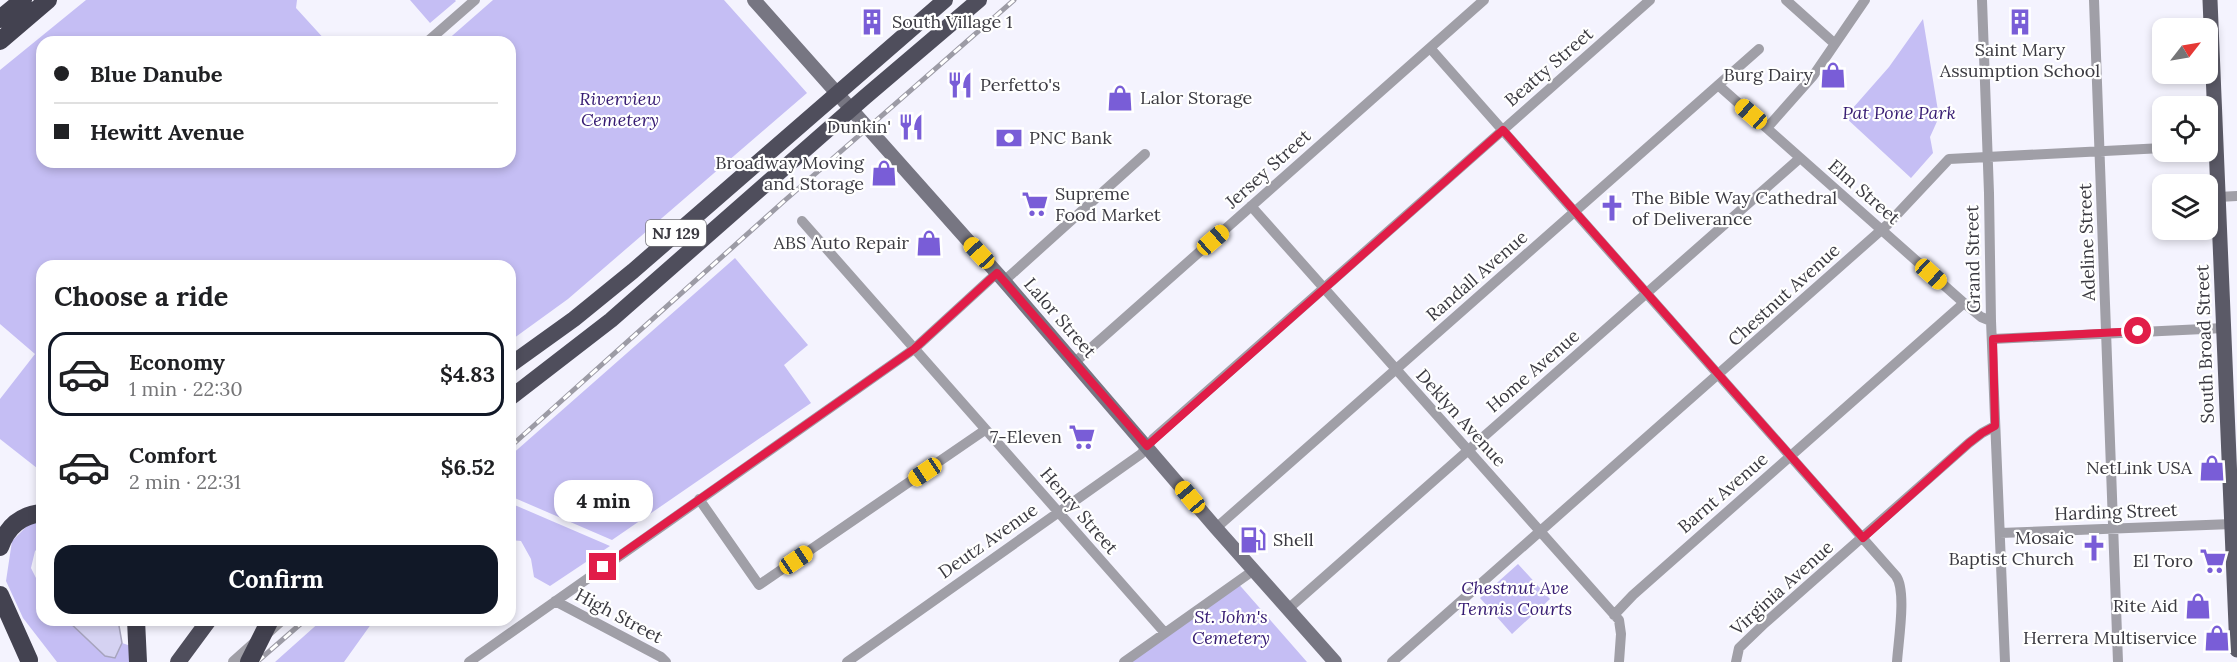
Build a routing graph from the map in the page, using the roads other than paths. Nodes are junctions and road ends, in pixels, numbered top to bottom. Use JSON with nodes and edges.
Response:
{"nodes":[{"id":1,"x":24,"y":0,"type":"edge"},
{"id":2,"x":48,"y":0,"type":"edge"},
{"id":3,"x":475,"y":0,"type":"edge"},
{"id":4,"x":754,"y":0,"type":"edge"},
{"id":5,"x":945,"y":0,"type":"edge"},
{"id":6,"x":979,"y":0,"type":"edge"},
{"id":7,"x":1484,"y":0,"type":"edge"},
{"id":8,"x":1650,"y":0,"type":"edge"},
{"id":9,"x":1786,"y":0,"type":"edge"},
{"id":10,"x":1865,"y":0,"type":"edge"},
{"id":11,"x":1982,"y":0,"type":"edge"},
{"id":12,"x":2094,"y":0,"type":"edge"},
{"id":13,"x":2210,"y":0,"type":"edge"},
{"id":14,"x":0,"y":19,"type":"edge"},
{"id":15,"x":434,"y":36,"type":"edge"},
{"id":16,"x":0,"y":41,"type":"edge"},
{"id":17,"x":1835,"y":44,"type":"junction"},
{"id":18,"x":1431,"y":48,"type":"junction"},
{"id":19,"x":1759,"y":49,"type":"dead end"},
{"id":20,"x":1718,"y":85,"type":"junction"},
{"id":21,"x":836,"y":94,"type":"junction"},
{"id":22,"x":2212,"y":96,"type":"edge"},
{"id":23,"x":851,"y":111,"type":"junction"},
{"id":24,"x":1767,"y":128,"type":"junction"},
{"id":25,"x":1503,"y":130,"type":"junction"},
{"id":26,"x":2152,"y":149,"type":"edge"},
{"id":27,"x":2100,"y":151,"type":"junction"},
{"id":28,"x":1145,"y":154,"type":"dead end"},
{"id":29,"x":1987,"y":156,"type":"junction"},
{"id":30,"x":1800,"y":158,"type":"junction"},
{"id":31,"x":2237,"y":196,"type":"edge"},
{"id":32,"x":2218,"y":197,"type":"joint"},
{"id":33,"x":1251,"y":206,"type":"junction"},
{"id":34,"x":1575,"y":211,"type":"junction"},
{"id":35,"x":802,"y":221,"type":"dead end"},
{"id":36,"x":1882,"y":230,"type":"junction"},
{"id":37,"x":1001,"y":277,"type":"junction"},
{"id":38,"x":1324,"y":288,"type":"junction"},
{"id":39,"x":1647,"y":293,"type":"junction"},
{"id":40,"x":1964,"y":303,"type":"junction"},
{"id":41,"x":1991,"y":321,"type":"junction"},
{"id":42,"x":2224,"y":328,"type":"junction"},
{"id":43,"x":2107,"y":333,"type":"junction"},
{"id":44,"x":1993,"y":339,"type":"junction"},
{"id":45,"x":914,"y":349,"type":"junction"},
{"id":46,"x":516,"y":361,"type":"edge"},
{"id":47,"x":1074,"y":363,"type":"junction"},
{"id":48,"x":1395,"y":370,"type":"junction"},
{"id":49,"x":1719,"y":374,"type":"junction"},
{"id":50,"x":2232,"y":386,"type":"edge"},
{"id":51,"x":516,"y":393,"type":"edge"},
{"id":52,"x":1995,"y":426,"type":"junction"},
{"id":53,"x":985,"y":430,"type":"junction"},
{"id":54,"x":1147,"y":446,"type":"junction"},
{"id":55,"x":1468,"y":451,"type":"junction"},
{"id":56,"x":1791,"y":456,"type":"junction"},
{"id":57,"x":699,"y":499,"type":"junction"},
{"id":58,"x":1058,"y":512,"type":"junction"},
{"id":59,"x":36,"y":514,"type":"edge"},
{"id":60,"x":2232,"y":524,"type":"junction"},
{"id":61,"x":1216,"y":528,"type":"junction"},
{"id":62,"x":2114,"y":528,"type":"junction"},
{"id":63,"x":1540,"y":532,"type":"junction"},
{"id":64,"x":2000,"y":533,"type":"junction"},
{"id":65,"x":1863,"y":538,"type":"junction"},
{"id":66,"x":0,"y":547,"type":"edge"},
{"id":67,"x":1254,"y":570,"type":"junction"},
{"id":68,"x":2236,"y":576,"type":"edge"},
{"id":69,"x":0,"y":596,"type":"edge"},
{"id":70,"x":555,"y":601,"type":"junction"},
{"id":71,"x":1288,"y":609,"type":"junction"},
{"id":72,"x":1614,"y":615,"type":"junction"},
{"id":73,"x":136,"y":626,"type":"edge"},
{"id":74,"x":205,"y":626,"type":"edge"},
{"id":75,"x":267,"y":626,"type":"edge"},
{"id":76,"x":274,"y":626,"type":"edge"},
{"id":77,"x":0,"y":630,"type":"edge"},
{"id":78,"x":1165,"y":633,"type":"junction"},
{"id":79,"x":2237,"y":650,"type":"edge"},
{"id":80,"x":30,"y":661,"type":"edge"},
{"id":81,"x":662,"y":661,"type":"edge"},
{"id":82,"x":138,"y":662,"type":"edge"},
{"id":83,"x":178,"y":662,"type":"edge"},
{"id":84,"x":234,"y":662,"type":"edge"},
{"id":85,"x":249,"y":662,"type":"edge"},
{"id":86,"x":469,"y":662,"type":"edge"},
{"id":87,"x":847,"y":662,"type":"edge"},
{"id":88,"x":1124,"y":662,"type":"edge"},
{"id":89,"x":1335,"y":662,"type":"edge"},
{"id":90,"x":1392,"y":662,"type":"edge"},
{"id":91,"x":1619,"y":662,"type":"edge"},
{"id":92,"x":1736,"y":662,"type":"edge"},
{"id":93,"x":1898,"y":662,"type":"edge"},
{"id":94,"x":2005,"y":662,"type":"edge"},
{"id":95,"x":2118,"y":662,"type":"edge"}],
"edges":[{"from":1,"to":14,"type":"highway"},
{"from":2,"to":16,"type":"highway"},
{"from":3,"to":15,"type":"street"},
{"from":4,"to":21,"type":"main road","name":"Lalor Street"},
{"from":5,"to":21,"type":"highway","number":"NJ 129"},
{"from":6,"to":23,"type":"highway","number":"NJ 129"},
{"from":7,"to":18,"type":"street","name":"Jersey Street"},
{"from":8,"to":25,"type":"street","name":"Beatty Street"},
{"from":9,"to":17,"type":"street"},
{"from":10,"to":17,"type":"street"},
{"from":11,"to":29,"type":"street","name":"Grand Street"},
{"from":12,"to":27,"type":"street","name":"Adeline Street"},
{"from":13,"to":22,"type":"main road","name":"South Broad Street"},
{"from":17,"to":24,"type":"street"},
{"from":18,"to":25,"type":"street"},
{"from":18,"to":33,"type":"street","name":"Jersey Street"},
{"from":19,"to":20,"type":"street","name":"Randall Avenue"},
{"from":20,"to":24,"type":"street","name":"Elm Street"},
{"from":20,"to":34,"type":"street","name":"Randall Avenue"},
{"from":21,"to":23,"type":"main road","name":"Lalor Street"},
{"from":21,"to":46,"type":"highway","number":"NJ 129"},
{"from":23,"to":37,"type":"main road","name":"Lalor Street"},
{"from":23,"to":51,"type":"highway","number":"NJ 129"},
{"from":24,"to":30,"type":"street","name":"Elm Street"},
{"from":25,"to":34,"type":"street"},
{"from":25,"to":38,"type":"street","name":"Beatty Street"},
{"from":26,"to":27,"type":"street","name":"Chestnut Avenue"},
{"from":27,"to":29,"type":"street","name":"Chestnut Avenue"},
{"from":27,"to":43,"type":"street","name":"Adeline Street"},
{"from":28,"to":37,"type":"street"},
{"from":29,"to":36,"type":"street","name":"Chestnut Avenue"},
{"from":29,"to":41,"type":"street","name":"Grand Street"},
{"from":30,"to":36,"type":"street","name":"Elm Street"},
{"from":30,"to":39,"type":"street","name":"Home Avenue"},
{"from":31,"to":32,"type":"street"},
{"from":32,"to":42,"type":"main road","name":"South Broad Street"},
{"from":33,"to":38,"type":"street","name":"Deklyn Avenue"},
{"from":33,"to":47,"type":"street","name":"Jersey Street"},
{"from":34,"to":39,"type":"street"},
{"from":34,"to":48,"type":"street","name":"Randall Avenue"},
{"from":35,"to":45,"type":"street","name":"Henry Street"},
{"from":36,"to":40,"type":"street","name":"Elm Street"},
{"from":36,"to":49,"type":"street","name":"Chestnut Avenue"},
{"from":37,"to":45,"type":"street"},
{"from":37,"to":47,"type":"main road","name":"Lalor Street"},
{"from":38,"to":48,"type":"street","name":"Deklyn Avenue"},
{"from":38,"to":54,"type":"street","name":"Beatty Street"},
{"from":39,"to":49,"type":"street"},
{"from":39,"to":55,"type":"street","name":"Home Avenue"},
{"from":40,"to":41,"type":"street","name":"Elm Street"},
{"from":40,"to":56,"type":"street","name":"Barnt Avenue"},
{"from":41,"to":44,"type":"street","name":"Grand Street"},
{"from":42,"to":43,"type":"street"},
{"from":42,"to":50,"type":"main road","name":"South Broad Street"},
{"from":43,"to":44,"type":"street"},
{"from":43,"to":62,"type":"street","name":"Adeline Street"},
{"from":44,"to":52,"type":"street","name":"Grand Street"},
{"from":45,"to":53,"type":"street","name":"Henry Street"},
{"from":45,"to":57,"type":"street"},
{"from":47,"to":54,"type":"main road","name":"Lalor Street"},
{"from":48,"to":55,"type":"street","name":"Deklyn Avenue"},
{"from":48,"to":61,"type":"street","name":"Randall Avenue"},
{"from":49,"to":56,"type":"street"},
{"from":49,"to":63,"type":"street","name":"Chestnut Avenue"},
{"from":50,"to":60,"type":"main road","name":"South Broad Street"},
{"from":52,"to":64,"type":"street","name":"Grand Street"},
{"from":52,"to":65,"type":"street","name":"Virginia Avenue"},
{"from":53,"to":57,"type":"street"},
{"from":53,"to":58,"type":"street","name":"Henry Street"},
{"from":54,"to":58,"type":"street","name":"Deutz Avenue"},
{"from":54,"to":61,"type":"main road","name":"Lalor Street"},
{"from":55,"to":63,"type":"street","name":"Deklyn Avenue"},
{"from":55,"to":71,"type":"street","name":"Home Avenue"},
{"from":56,"to":65,"type":"street"},
{"from":56,"to":72,"type":"street","name":"Barnt Avenue"},
{"from":57,"to":70,"type":"street"},
{"from":58,"to":78,"type":"street","name":"Henry Street"},
{"from":58,"to":87,"type":"street","name":"Deutz Avenue"},
{"from":59,"to":66,"type":"highway"},
{"from":60,"to":62,"type":"street","name":"Harding Street"},
{"from":60,"to":68,"type":"main road","name":"South Broad Street"},
{"from":61,"to":67,"type":"main road","name":"Lalor Street"},
{"from":62,"to":64,"type":"street","name":"Harding Street"},
{"from":62,"to":95,"type":"street","name":"Adeline Street"},
{"from":63,"to":72,"type":"street","name":"Deklyn Avenue"},
{"from":63,"to":90,"type":"street","name":"Chestnut Avenue"},
{"from":64,"to":94,"type":"street","name":"Grand Street"},
{"from":65,"to":92,"type":"street","name":"Virginia Avenue"},
{"from":65,"to":93,"type":"street"},
{"from":67,"to":71,"type":"main road","name":"Lalor Street"},
{"from":67,"to":78,"type":"street"},
{"from":68,"to":79,"type":"main road","name":"South Broad Street"},
{"from":69,"to":80,"type":"highway"},
{"from":70,"to":81,"type":"street","name":"High Street"},
{"from":70,"to":86,"type":"street"},
{"from":71,"to":89,"type":"main road","name":"Lalor Street"},
{"from":72,"to":91,"type":"street","name":"Deklyn Avenue"},
{"from":73,"to":82,"type":"highway"},
{"from":74,"to":83,"type":"highway"},
{"from":75,"to":85,"type":"highway","bridge":true},
{"from":76,"to":84,"type":"street"},
{"from":77,"to":80,"type":"highway"},
{"from":78,"to":88,"type":"street"}]}
